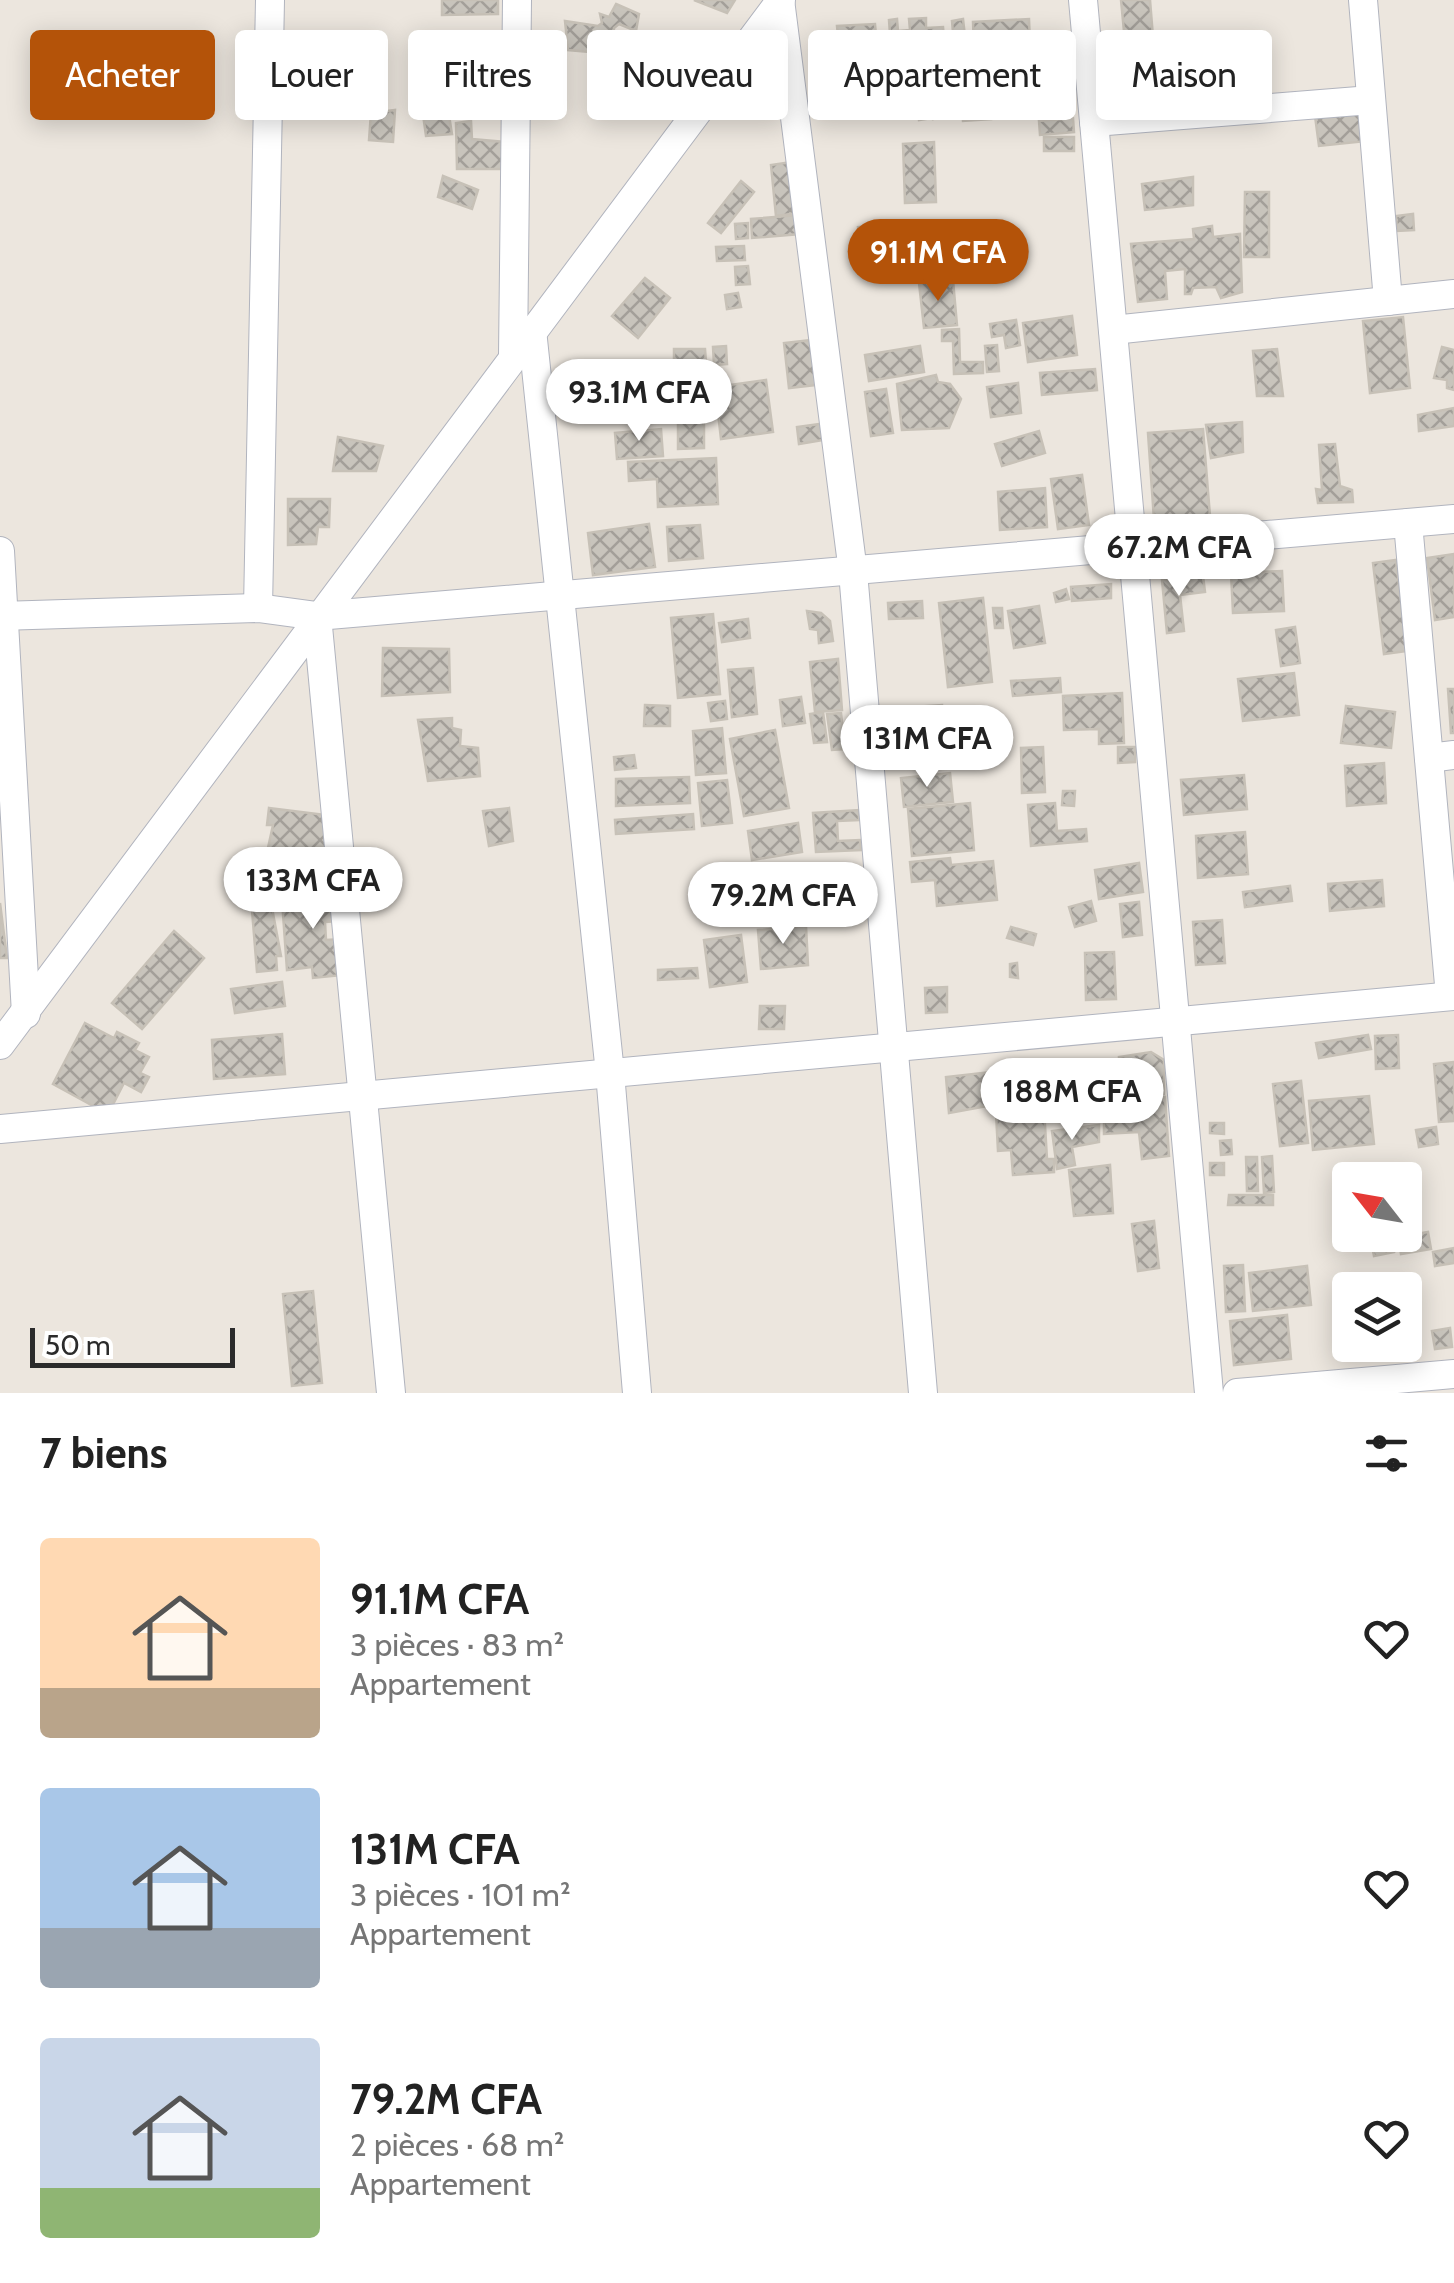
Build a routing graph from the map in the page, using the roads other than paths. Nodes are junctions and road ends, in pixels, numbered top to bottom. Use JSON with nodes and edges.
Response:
{"nodes":[{"id":1,"x":270,"y":0,"type":"edge"},
{"id":2,"x":517,"y":0,"type":"edge"},
{"id":3,"x":781,"y":0,"type":"edge"},
{"id":4,"x":1083,"y":0,"type":"edge"},
{"id":5,"x":1363,"y":0,"type":"edge"},
{"id":6,"x":1372,"y":100,"type":"junction"},
{"id":7,"x":1094,"y":122,"type":"junction"},
{"id":8,"x":1454,"y":294,"type":"edge"},
{"id":9,"x":1388,"y":301,"type":"junction"},
{"id":10,"x":532,"y":330,"type":"junction"},
{"id":11,"x":1112,"y":330,"type":"junction"},
{"id":12,"x":513,"y":356,"type":"junction"},
{"id":13,"x":1454,"y":519,"type":"edge"},
{"id":14,"x":1408,"y":523,"type":"junction"},
{"id":15,"x":1132,"y":547,"type":"junction"},
{"id":16,"x":0,"y":551,"type":"edge"},
{"id":17,"x":852,"y":572,"type":"junction"},
{"id":18,"x":562,"y":598,"type":"junction"},
{"id":19,"x":258,"y":608,"type":"junction"},
{"id":20,"x":2,"y":616,"type":"edge"},
{"id":21,"x":317,"y":616,"type":"junction"},
{"id":22,"x":1441,"y":757,"type":"edge"},
{"id":23,"x":1452,"y":996,"type":"edge"},
{"id":24,"x":26,"y":1014,"type":"junction"},
{"id":25,"x":1176,"y":1021,"type":"junction"},
{"id":26,"x":0,"y":1045,"type":"edge"},
{"id":27,"x":891,"y":1047,"type":"junction"},
{"id":28,"x":610,"y":1073,"type":"junction"},
{"id":29,"x":364,"y":1096,"type":"junction"},
{"id":30,"x":0,"y":1129,"type":"edge"},
{"id":31,"x":1454,"y":1374,"type":"edge"},
{"id":32,"x":391,"y":1393,"type":"edge"},
{"id":33,"x":637,"y":1393,"type":"edge"},
{"id":34,"x":923,"y":1393,"type":"edge"},
{"id":35,"x":1209,"y":1393,"type":"edge"},
{"id":36,"x":1237,"y":1393,"type":"edge"}],
"edges":[{"from":1,"to":19,"type":"street"},
{"from":2,"to":12,"type":"street"},
{"from":3,"to":10,"type":"street"},
{"from":3,"to":17,"type":"street"},
{"from":4,"to":7,"type":"street"},
{"from":5,"to":6,"type":"street"},
{"from":6,"to":7,"type":"street"},
{"from":6,"to":9,"type":"street"},
{"from":7,"to":11,"type":"street"},
{"from":8,"to":9,"type":"street"},
{"from":9,"to":11,"type":"street"},
{"from":10,"to":12,"type":"street"},
{"from":10,"to":18,"type":"street"},
{"from":11,"to":15,"type":"street"},
{"from":12,"to":21,"type":"street"},
{"from":13,"to":14,"type":"street"},
{"from":14,"to":15,"type":"street"},
{"from":14,"to":22,"type":"street"},
{"from":15,"to":17,"type":"street"},
{"from":15,"to":25,"type":"street"},
{"from":16,"to":20,"type":"street"},
{"from":17,"to":18,"type":"street"},
{"from":17,"to":27,"type":"street"},
{"from":18,"to":21,"type":"street"},
{"from":18,"to":28,"type":"street"},
{"from":19,"to":20,"type":"street"},
{"from":19,"to":21,"type":"street"},
{"from":20,"to":24,"type":"street"},
{"from":21,"to":24,"type":"street"},
{"from":21,"to":29,"type":"street"},
{"from":22,"to":23,"type":"street"},
{"from":23,"to":25,"type":"street"},
{"from":24,"to":26,"type":"street"},
{"from":25,"to":27,"type":"street"},
{"from":25,"to":35,"type":"street"},
{"from":27,"to":28,"type":"street"},
{"from":27,"to":34,"type":"street"},
{"from":28,"to":29,"type":"street"},
{"from":28,"to":33,"type":"street"},
{"from":29,"to":30,"type":"street"},
{"from":29,"to":32,"type":"street"},
{"from":31,"to":36,"type":"street"}]}
